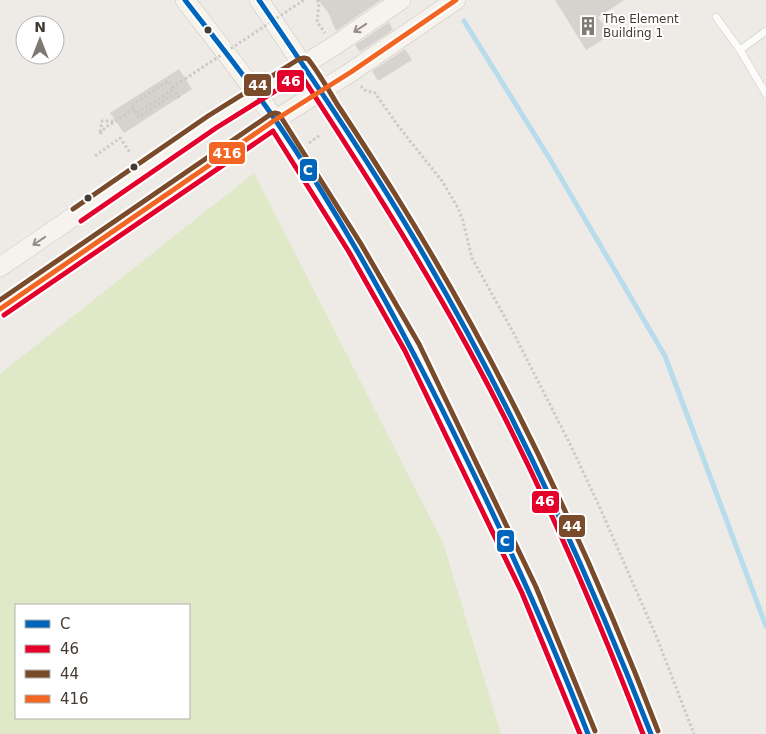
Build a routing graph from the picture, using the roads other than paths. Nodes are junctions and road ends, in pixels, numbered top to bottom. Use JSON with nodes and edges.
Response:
{"nodes":[{"id":1,"x":185,"y":0,"type":"edge"},
{"id":2,"x":259,"y":0,"type":"edge"},
{"id":3,"x":401,"y":0,"type":"edge"},
{"id":4,"x":456,"y":0,"type":"edge"},
{"id":5,"x":716,"y":17,"type":"dead end"},
{"id":6,"x":766,"y":31,"type":"edge"},
{"id":7,"x":740,"y":50,"type":"junction"},
{"id":8,"x":303,"y":65,"type":"junction"},
{"id":9,"x":320,"y":91,"type":"junction"},
{"id":10,"x":257,"y":94,"type":"junction"},
{"id":11,"x":766,"y":94,"type":"edge"},
{"id":12,"x":275,"y":120,"type":"junction"},
{"id":13,"x":0,"y":267,"type":"edge"},
{"id":14,"x":0,"y":309,"type":"edge"},
{"id":15,"x":588,"y":734,"type":"edge"},
{"id":16,"x":651,"y":734,"type":"edge"}],
"edges":[{"from":1,"to":10,"type":"main road"},
{"from":2,"to":8,"type":"main road"},
{"from":3,"to":8,"type":"main road","one_way":true},
{"from":4,"to":9,"type":"main road"},
{"from":5,"to":7,"type":"lane"},
{"from":6,"to":7,"type":"lane"},
{"from":7,"to":11,"type":"lane"},
{"from":8,"to":9,"type":"main road"},
{"from":8,"to":10,"type":"main road"},
{"from":9,"to":12,"type":"main road"},
{"from":9,"to":16,"type":"main road"},
{"from":10,"to":12,"type":"main road"},
{"from":10,"to":13,"type":"main road","one_way":true},
{"from":12,"to":14,"type":"main road"},
{"from":12,"to":15,"type":"main road"}]}
